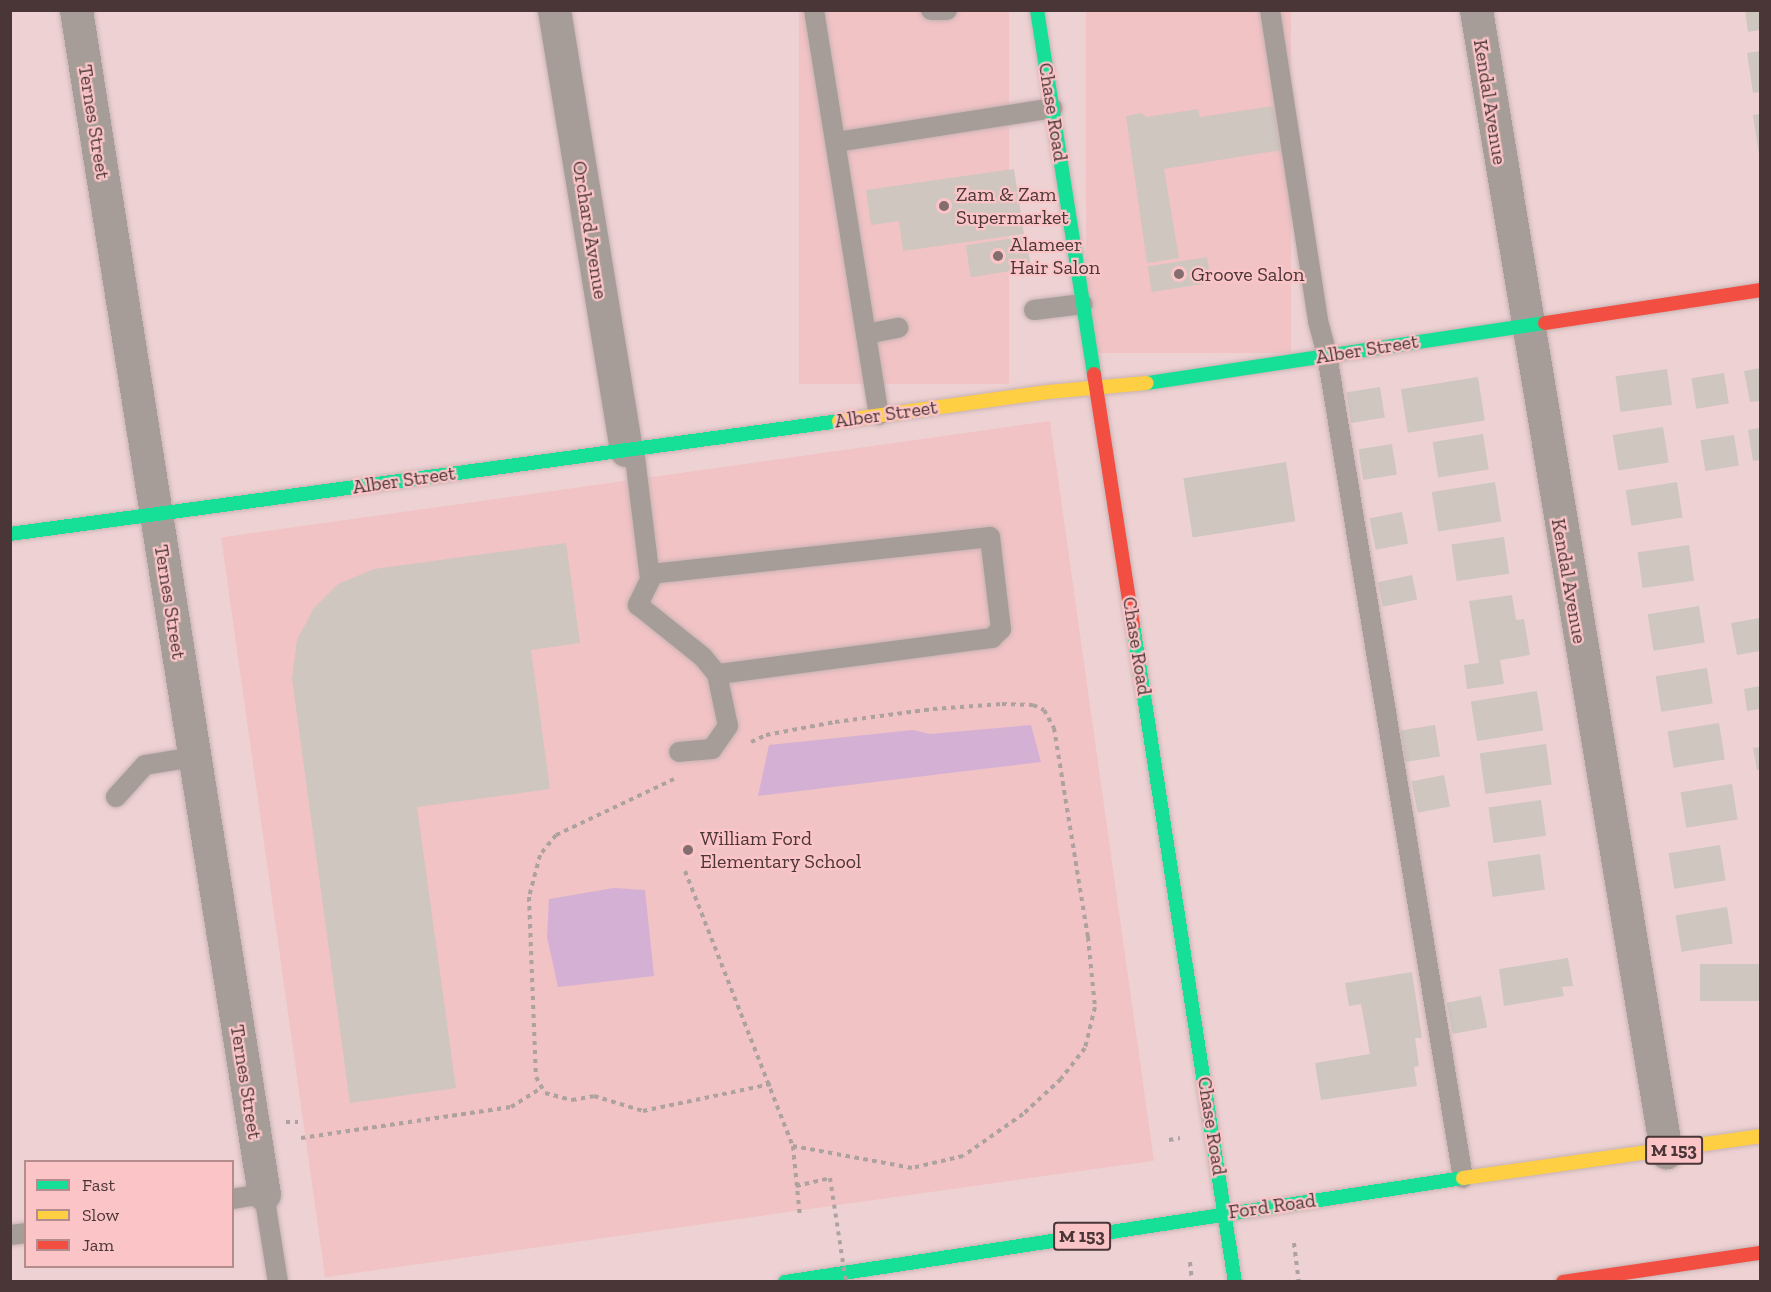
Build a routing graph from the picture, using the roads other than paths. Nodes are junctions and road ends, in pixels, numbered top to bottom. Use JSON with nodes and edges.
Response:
{"nodes":[{"id":1,"x":76,"y":10,"type":"edge"},
{"id":2,"x":554,"y":10,"type":"edge"},
{"id":3,"x":814,"y":10,"type":"edge"},
{"id":4,"x":931,"y":10,"type":"edge"},
{"id":5,"x":947,"y":10,"type":"edge"},
{"id":6,"x":1037,"y":10,"type":"edge"},
{"id":7,"x":1270,"y":10,"type":"edge"},
{"id":8,"x":1476,"y":10,"type":"edge"},
{"id":9,"x":1052,"y":108,"type":"junction"},
{"id":10,"x":836,"y":142,"type":"junction"},
{"id":11,"x":1761,"y":290,"type":"edge"},
{"id":12,"x":1083,"y":304,"type":"junction"},
{"id":13,"x":1034,"y":310,"type":"dead end"},
{"id":14,"x":1526,"y":325,"type":"junction"},
{"id":15,"x":898,"y":328,"type":"dead end"},
{"id":16,"x":866,"y":334,"type":"junction"},
{"id":17,"x":1328,"y":355,"type":"junction"},
{"id":18,"x":1096,"y":388,"type":"junction"},
{"id":19,"x":879,"y":415,"type":"junction"},
{"id":20,"x":630,"y":449,"type":"junction"},
{"id":21,"x":156,"y":513,"type":"junction"},
{"id":22,"x":10,"y":534,"type":"edge"},
{"id":23,"x":650,"y":574,"type":"junction"},
{"id":24,"x":717,"y":674,"type":"junction"},
{"id":25,"x":679,"y":752,"type":"dead end"},
{"id":26,"x":194,"y":757,"type":"junction"},
{"id":27,"x":116,"y":797,"type":"dead end"},
{"id":28,"x":1761,"y":1136,"type":"edge"},
{"id":29,"x":1666,"y":1152,"type":"junction"},
{"id":30,"x":1462,"y":1178,"type":"junction"},
{"id":31,"x":264,"y":1194,"type":"junction"},
{"id":32,"x":234,"y":1199,"type":"edge"},
{"id":33,"x":1225,"y":1212,"type":"junction"},
{"id":34,"x":1761,"y":1253,"type":"edge"},
{"id":35,"x":939,"y":1259,"type":"junction"},
{"id":36,"x":278,"y":1281,"type":"edge"},
{"id":37,"x":785,"y":1281,"type":"edge"},
{"id":38,"x":870,"y":1281,"type":"edge"},
{"id":39,"x":1235,"y":1281,"type":"edge"},
{"id":40,"x":1563,"y":1281,"type":"edge"}],
"edges":[{"from":1,"to":21,"type":"street","name":"Ternes Street"},
{"from":2,"to":20,"type":"street","name":"Orchard Avenue"},
{"from":3,"to":10,"type":"lane"},
{"from":4,"to":5,"type":"lane"},
{"from":6,"to":9,"type":"street","name":"Chase Road"},
{"from":7,"to":17,"type":"lane"},
{"from":8,"to":14,"type":"street","name":"Kendal Avenue"},
{"from":9,"to":10,"type":"lane"},
{"from":9,"to":12,"type":"street","name":"Chase Road"},
{"from":10,"to":16,"type":"lane"},
{"from":11,"to":14,"type":"street","name":"Alber Street"},
{"from":12,"to":13,"type":"lane"},
{"from":12,"to":18,"type":"street","name":"Chase Road"},
{"from":14,"to":17,"type":"street","name":"Alber Street"},
{"from":14,"to":29,"type":"street","name":"Kendal Avenue"},
{"from":15,"to":16,"type":"lane"},
{"from":16,"to":19,"type":"lane"},
{"from":17,"to":18,"type":"street","name":"Alber Street"},
{"from":17,"to":30,"type":"lane"},
{"from":18,"to":19,"type":"street","name":"Alber Street"},
{"from":18,"to":33,"type":"street","name":"Chase Road"},
{"from":19,"to":20,"type":"street","name":"Alber Street"},
{"from":20,"to":21,"type":"street","name":"Alber Street"},
{"from":20,"to":23,"type":"lane"},
{"from":21,"to":22,"type":"street","name":"Alber Street"},
{"from":21,"to":26,"type":"street","name":"Ternes Street"},
{"from":23,"to":24,"type":"lane"},
{"from":23,"to":24,"type":"lane"},
{"from":24,"to":25,"type":"lane"},
{"from":26,"to":27,"type":"lane"},
{"from":26,"to":31,"type":"street","name":"Ternes Street"},
{"from":28,"to":29,"type":"street","name":"Ford Road","number":"M 153"},
{"from":29,"to":30,"type":"street","name":"Ford Road","number":"M 153"},
{"from":30,"to":33,"type":"street","name":"Ford Road","number":"M 153"},
{"from":31,"to":32,"type":"lane"},
{"from":31,"to":36,"type":"lane"},
{"from":33,"to":35,"type":"street","name":"Ford Road","number":"M 153"},
{"from":33,"to":39,"type":"street","name":"Chase Road"},
{"from":34,"to":40,"type":"street"},
{"from":35,"to":37,"type":"street","name":"Ford Road","number":"M 153"},
{"from":35,"to":38,"type":"street"}]}
